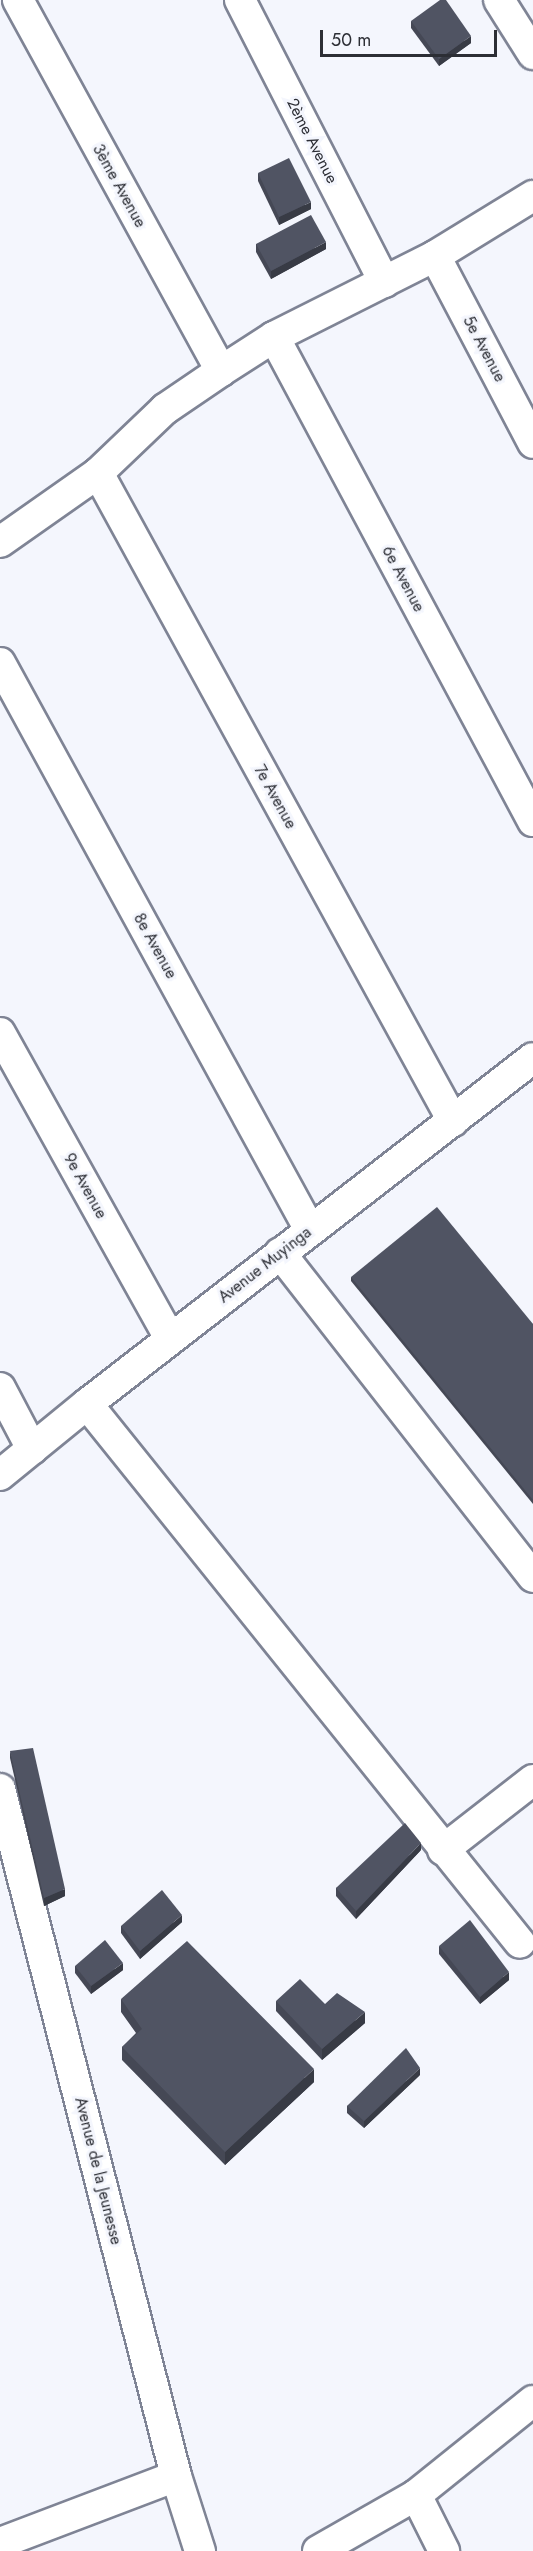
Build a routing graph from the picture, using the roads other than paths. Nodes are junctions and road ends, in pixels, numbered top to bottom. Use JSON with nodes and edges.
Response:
{"nodes":[{"id":1,"x":18,"y":0,"type":"edge"},
{"id":2,"x":240,"y":0,"type":"edge"},
{"id":3,"x":499,"y":0,"type":"edge"},
{"id":4,"x":533,"y":54,"type":"edge"},
{"id":5,"x":533,"y":196,"type":"edge"},
{"id":6,"x":435,"y":256,"type":"junction"},
{"id":7,"x":384,"y":282,"type":"junction"},
{"id":8,"x":274,"y":337,"type":"junction"},
{"id":9,"x":220,"y":371,"type":"junction"},
{"id":10,"x":533,"y":443,"type":"edge"},
{"id":11,"x":98,"y":473,"type":"junction"},
{"id":12,"x":0,"y":542,"type":"edge"},
{"id":13,"x":0,"y":663,"type":"edge"},
{"id":14,"x":533,"y":821,"type":"edge"},
{"id":15,"x":0,"y":1033,"type":"edge"},
{"id":16,"x":533,"y":1058,"type":"edge"},
{"id":17,"x":453,"y":1121,"type":"junction"},
{"id":18,"x":310,"y":1230,"type":"junction"},
{"id":19,"x":280,"y":1253,"type":"junction"},
{"id":20,"x":170,"y":1339,"type":"junction"},
{"id":21,"x":0,"y":1388,"type":"edge"},
{"id":22,"x":87,"y":1404,"type":"junction"},
{"id":23,"x":32,"y":1449,"type":"junction"},
{"id":24,"x":0,"y":1475,"type":"edge"},
{"id":25,"x":533,"y":1577,"type":"edge"},
{"id":26,"x":533,"y":1780,"type":"edge"},
{"id":27,"x":0,"y":1789,"type":"edge"},
{"id":28,"x":443,"y":1850,"type":"junction"},
{"id":29,"x":519,"y":1943,"type":"dead end"},
{"id":30,"x":533,"y":2402,"type":"edge"},
{"id":31,"x":176,"y":2476,"type":"junction"},
{"id":32,"x":416,"y":2495,"type":"junction"},
{"id":33,"x":0,"y":2543,"type":"edge"},
{"id":34,"x":200,"y":2551,"type":"edge"},
{"id":35,"x":318,"y":2551,"type":"edge"},
{"id":36,"x":444,"y":2551,"type":"edge"}],
"edges":[{"from":1,"to":9,"type":"street","name":"3ème Avenue"},
{"from":2,"to":7,"type":"street","name":"2ème Avenue"},
{"from":3,"to":4,"type":"street"},
{"from":5,"to":6,"type":"street"},
{"from":6,"to":7,"type":"street"},
{"from":6,"to":10,"type":"street","name":"5e Avenue"},
{"from":7,"to":8,"type":"street"},
{"from":8,"to":9,"type":"street"},
{"from":8,"to":14,"type":"street","name":"6e Avenue"},
{"from":9,"to":11,"type":"street"},
{"from":11,"to":12,"type":"street"},
{"from":11,"to":17,"type":"street","name":"7e Avenue"},
{"from":13,"to":18,"type":"street","name":"8e Avenue"},
{"from":15,"to":20,"type":"street","name":"9e Avenue"},
{"from":16,"to":17,"type":"street","name":"Avenue Muyinga"},
{"from":17,"to":18,"type":"street","name":"Avenue Muyinga"},
{"from":18,"to":19,"type":"street","name":"Avenue Muyinga"},
{"from":19,"to":20,"type":"street","name":"Avenue Muyinga"},
{"from":19,"to":25,"type":"street"},
{"from":20,"to":22,"type":"street","name":"Avenue Muyinga"},
{"from":21,"to":23,"type":"street"},
{"from":22,"to":23,"type":"street","name":"Avenue Muyinga"},
{"from":22,"to":28,"type":"street"},
{"from":23,"to":24,"type":"street","name":"Avenue Muyinga"},
{"from":26,"to":28,"type":"street"},
{"from":27,"to":31,"type":"street","name":"Avenue de la Jeunesse"},
{"from":28,"to":29,"type":"street"},
{"from":30,"to":32,"type":"street"},
{"from":31,"to":33,"type":"street"},
{"from":31,"to":34,"type":"street","name":"Avenue de la Jeunesse"},
{"from":32,"to":35,"type":"street"},
{"from":32,"to":36,"type":"street"}]}
